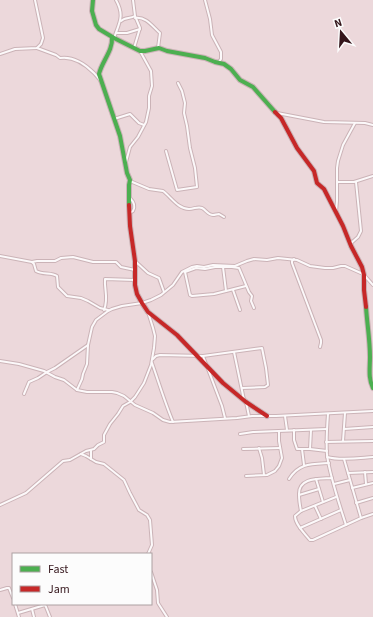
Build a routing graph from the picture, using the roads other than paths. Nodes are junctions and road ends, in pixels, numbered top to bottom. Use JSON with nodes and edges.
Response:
{"nodes":[{"id":1,"x":35,"y":0,"type":"edge"},
{"id":2,"x":93,"y":0,"type":"edge"},
{"id":3,"x":116,"y":0,"type":"edge"},
{"id":4,"x":133,"y":0,"type":"edge"},
{"id":5,"x":205,"y":0,"type":"edge"},
{"id":6,"x":135,"y":17,"type":"junction"},
{"id":7,"x":121,"y":20,"type":"junction"},
{"id":8,"x":140,"y":28,"type":"junction"},
{"id":9,"x":116,"y":33,"type":"junction"},
{"id":10,"x":113,"y":37,"type":"junction"},
{"id":11,"x":37,"y":48,"type":"junction"},
{"id":12,"x":134,"y":48,"type":"junction"},
{"id":13,"x":158,"y":48,"type":"junction"},
{"id":14,"x":140,"y":51,"type":"junction"},
{"id":15,"x":0,"y":54,"type":"edge"},
{"id":16,"x":218,"y":63,"type":"junction"},
{"id":17,"x":100,"y":80,"type":"junction"},
{"id":18,"x":178,"y":83,"type":"dead end"},
{"id":19,"x":277,"y":113,"type":"junction"},
{"id":20,"x":114,"y":119,"type":"junction"},
{"id":21,"x":355,"y":123,"type":"junction"},
{"id":22,"x":144,"y":125,"type":"junction"},
{"id":23,"x":373,"y":125,"type":"edge"},
{"id":24,"x":166,"y":151,"type":"dead end"},
{"id":25,"x":126,"y":164,"type":"junction"},
{"id":26,"x":373,"y":176,"type":"edge"},
{"id":27,"x":130,"y":181,"type":"junction"},
{"id":28,"x":338,"y":182,"type":"junction"},
{"id":29,"x":356,"y":182,"type":"junction"},
{"id":30,"x":336,"y":213,"type":"junction"},
{"id":31,"x":224,"y":217,"type":"dead end"},
{"id":32,"x":350,"y":244,"type":"junction"},
{"id":33,"x":0,"y":256,"type":"edge"},
{"id":34,"x":294,"y":259,"type":"junction"},
{"id":35,"x":32,"y":262,"type":"junction"},
{"id":36,"x":135,"y":262,"type":"junction"},
{"id":37,"x":223,"y":267,"type":"junction"},
{"id":38,"x":135,"y":270,"type":"junction"},
{"id":39,"x":185,"y":272,"type":"junction"},
{"id":40,"x":364,"y":274,"type":"junction"},
{"id":41,"x":179,"y":276,"type":"junction"},
{"id":42,"x":186,"y":277,"type":"junction"},
{"id":43,"x":135,"y":280,"type":"junction"},
{"id":44,"x":373,"y":285,"type":"edge"},
{"id":45,"x":246,"y":286,"type":"junction"},
{"id":46,"x":233,"y":290,"type":"junction"},
{"id":47,"x":226,"y":291,"type":"junction"},
{"id":48,"x":164,"y":292,"type":"junction"},
{"id":49,"x":142,"y":303,"type":"junction"},
{"id":50,"x":254,"y":308,"type":"dead end"},
{"id":51,"x":104,"y":310,"type":"junction"},
{"id":52,"x":108,"y":310,"type":"junction"},
{"id":53,"x":240,"y":310,"type":"dead end"},
{"id":54,"x":148,"y":312,"type":"junction"},
{"id":55,"x":88,"y":345,"type":"junction"},
{"id":56,"x":320,"y":347,"type":"dead end"},
{"id":57,"x":234,"y":352,"type":"junction"},
{"id":58,"x":197,"y":356,"type":"junction"},
{"id":59,"x":203,"y":356,"type":"junction"},
{"id":60,"x":0,"y":361,"type":"edge"},
{"id":61,"x":152,"y":361,"type":"junction"},
{"id":62,"x":208,"y":368,"type":"junction"},
{"id":63,"x":46,"y":372,"type":"junction"},
{"id":64,"x":242,"y":388,"type":"junction"},
{"id":65,"x":373,"y":388,"type":"edge"},
{"id":66,"x":77,"y":390,"type":"junction"},
{"id":67,"x":24,"y":394,"type":"dead end"},
{"id":68,"x":130,"y":402,"type":"junction"},
{"id":69,"x":245,"y":402,"type":"junction"},
{"id":70,"x":373,"y":411,"type":"edge"},
{"id":71,"x":345,"y":413,"type":"junction"},
{"id":72,"x":328,"y":414,"type":"junction"},
{"id":73,"x":249,"y":416,"type":"junction"},
{"id":74,"x":267,"y":416,"type":"junction"},
{"id":75,"x":285,"y":416,"type":"junction"},
{"id":76,"x":225,"y":418,"type":"junction"},
{"id":77,"x":173,"y":422,"type":"junction"},
{"id":78,"x":373,"y":427,"type":"edge"},
{"id":79,"x":327,"y":429,"type":"junction"},
{"id":80,"x":344,"y":429,"type":"junction"},
{"id":81,"x":294,"y":430,"type":"junction"},
{"id":82,"x":310,"y":430,"type":"junction"},
{"id":83,"x":279,"y":431,"type":"junction"},
{"id":84,"x":287,"y":431,"type":"junction"},
{"id":85,"x":240,"y":434,"type":"dead end"},
{"id":86,"x":373,"y":441,"type":"edge"},
{"id":87,"x":326,"y":442,"type":"junction"},
{"id":88,"x":343,"y":442,"type":"junction"},
{"id":89,"x":259,"y":448,"type":"junction"},
{"id":90,"x":280,"y":448,"type":"junction"},
{"id":91,"x":243,"y":449,"type":"dead end"},
{"id":92,"x":302,"y":449,"type":"junction"},
{"id":93,"x":310,"y":449,"type":"junction"},
{"id":94,"x":91,"y":450,"type":"junction"},
{"id":95,"x":327,"y":451,"type":"junction"},
{"id":96,"x":80,"y":454,"type":"junction"},
{"id":97,"x":327,"y":457,"type":"junction"},
{"id":98,"x":373,"y":457,"type":"edge"},
{"id":99,"x":91,"y":458,"type":"junction"},
{"id":100,"x":344,"y":459,"type":"junction"},
{"id":101,"x":329,"y":463,"type":"junction"},
{"id":102,"x":304,"y":465,"type":"junction"},
{"id":103,"x":365,"y":472,"type":"junction"},
{"id":104,"x":373,"y":472,"type":"edge"},
{"id":105,"x":348,"y":473,"type":"junction"},
{"id":106,"x":264,"y":475,"type":"junction"},
{"id":107,"x":246,"y":476,"type":"dead end"},
{"id":108,"x":332,"y":478,"type":"junction"},
{"id":109,"x":289,"y":479,"type":"dead end"},
{"id":110,"x":316,"y":479,"type":"junction"},
{"id":111,"x":350,"y":480,"type":"junction"},
{"id":112,"x":373,"y":483,"type":"edge"},
{"id":113,"x":334,"y":484,"type":"junction"},
{"id":114,"x":366,"y":484,"type":"junction"},
{"id":115,"x":352,"y":488,"type":"junction"},
{"id":116,"x":319,"y":489,"type":"junction"},
{"id":117,"x":299,"y":495,"type":"junction"},
{"id":118,"x":336,"y":496,"type":"junction"},
{"id":119,"x":373,"y":498,"type":"edge"},
{"id":120,"x":323,"y":502,"type":"junction"},
{"id":121,"x":356,"y":503,"type":"junction"},
{"id":122,"x":0,"y":505,"type":"edge"},
{"id":123,"x":315,"y":506,"type":"junction"},
{"id":124,"x":341,"y":510,"type":"junction"},
{"id":125,"x":301,"y":511,"type":"junction"},
{"id":126,"x":373,"y":514,"type":"edge"},
{"id":127,"x":361,"y":518,"type":"junction"},
{"id":128,"x":321,"y":519,"type":"junction"},
{"id":129,"x":346,"y":525,"type":"junction"},
{"id":130,"x":300,"y":528,"type":"junction"},
{"id":131,"x":148,"y":553,"type":"edge"},
{"id":132,"x":152,"y":575,"type":"edge"},
{"id":133,"x":0,"y":590,"type":"edge"},
{"id":134,"x":12,"y":596,"type":"edge"},
{"id":135,"x":15,"y":605,"type":"edge"},
{"id":136,"x":32,"y":609,"type":"junction"},
{"id":137,"x":18,"y":613,"type":"junction"},
{"id":138,"x":19,"y":617,"type":"edge"},
{"id":139,"x":34,"y":617,"type":"edge"},
{"id":140,"x":50,"y":617,"type":"edge"},
{"id":141,"x":167,"y":617,"type":"edge"}],
"edges":[{"from":1,"to":11,"type":"street"},
{"from":2,"to":10,"type":"street"},
{"from":3,"to":7,"type":"street"},
{"from":4,"to":6,"type":"street"},
{"from":5,"to":16,"type":"street"},
{"from":6,"to":7,"type":"street"},
{"from":6,"to":8,"type":"street"},
{"from":6,"to":13,"type":"street"},
{"from":7,"to":9,"type":"street"},
{"from":8,"to":9,"type":"street"},
{"from":8,"to":12,"type":"street"},
{"from":9,"to":10,"type":"street"},
{"from":10,"to":12,"type":"street"},
{"from":10,"to":17,"type":"street"},
{"from":11,"to":15,"type":"street"},
{"from":11,"to":17,"type":"street"},
{"from":12,"to":14,"type":"street"},
{"from":13,"to":14,"type":"street"},
{"from":13,"to":16,"type":"street"},
{"from":14,"to":22,"type":"street"},
{"from":16,"to":19,"type":"street"},
{"from":17,"to":20,"type":"street"},
{"from":18,"to":24,"type":"street"},
{"from":19,"to":21,"type":"street"},
{"from":19,"to":30,"type":"street"},
{"from":20,"to":22,"type":"street"},
{"from":20,"to":25,"type":"street"},
{"from":21,"to":23,"type":"street"},
{"from":21,"to":28,"type":"street"},
{"from":22,"to":25,"type":"street"},
{"from":25,"to":27,"type":"street"},
{"from":26,"to":29,"type":"street"},
{"from":27,"to":31,"type":"street"},
{"from":27,"to":36,"type":"street"},
{"from":28,"to":29,"type":"street"},
{"from":28,"to":30,"type":"street"},
{"from":29,"to":32,"type":"street"},
{"from":30,"to":32,"type":"street"},
{"from":32,"to":40,"type":"street"},
{"from":33,"to":35,"type":"street"},
{"from":34,"to":39,"type":"street"},
{"from":34,"to":40,"type":"street"},
{"from":34,"to":56,"type":"street"},
{"from":35,"to":38,"type":"street"},
{"from":35,"to":51,"type":"street"},
{"from":36,"to":38,"type":"street"},
{"from":36,"to":48,"type":"street"},
{"from":37,"to":39,"type":"street"},
{"from":37,"to":45,"type":"street"},
{"from":37,"to":47,"type":"street"},
{"from":38,"to":43,"type":"street"},
{"from":39,"to":41,"type":"street"},
{"from":39,"to":42,"type":"street"},
{"from":40,"to":44,"type":"street"},
{"from":40,"to":65,"type":"street"},
{"from":41,"to":42,"type":"street"},
{"from":41,"to":48,"type":"street"},
{"from":42,"to":47,"type":"street"},
{"from":43,"to":49,"type":"street"},
{"from":43,"to":51,"type":"street"},
{"from":45,"to":46,"type":"street"},
{"from":45,"to":50,"type":"street"},
{"from":46,"to":47,"type":"street"},
{"from":46,"to":53,"type":"street"},
{"from":48,"to":49,"type":"street"},
{"from":49,"to":52,"type":"street"},
{"from":49,"to":54,"type":"street"},
{"from":51,"to":52,"type":"street"},
{"from":52,"to":55,"type":"street"},
{"from":54,"to":58,"type":"street"},
{"from":54,"to":61,"type":"street"},
{"from":55,"to":63,"type":"street"},
{"from":55,"to":66,"type":"street"},
{"from":57,"to":59,"type":"street"},
{"from":57,"to":64,"type":"street"},
{"from":57,"to":64,"type":"street"},
{"from":58,"to":59,"type":"street"},
{"from":58,"to":61,"type":"street"},
{"from":58,"to":62,"type":"street"},
{"from":59,"to":62,"type":"street"},
{"from":60,"to":63,"type":"street"},
{"from":61,"to":68,"type":"street"},
{"from":61,"to":77,"type":"street"},
{"from":62,"to":69,"type":"street"},
{"from":62,"to":76,"type":"street"},
{"from":63,"to":66,"type":"street"},
{"from":63,"to":67,"type":"street"},
{"from":64,"to":69,"type":"street"},
{"from":66,"to":68,"type":"street"},
{"from":68,"to":77,"type":"street"},
{"from":68,"to":94,"type":"street"},
{"from":69,"to":73,"type":"street"},
{"from":69,"to":74,"type":"street"},
{"from":70,"to":71,"type":"street"},
{"from":71,"to":72,"type":"street"},
{"from":71,"to":80,"type":"street"},
{"from":72,"to":75,"type":"street"},
{"from":72,"to":79,"type":"street"},
{"from":73,"to":74,"type":"street"},
{"from":73,"to":76,"type":"street"},
{"from":74,"to":75,"type":"street"},
{"from":75,"to":84,"type":"street"},
{"from":76,"to":77,"type":"street"},
{"from":78,"to":80,"type":"street"},
{"from":79,"to":82,"type":"street"},
{"from":79,"to":87,"type":"street"},
{"from":80,"to":88,"type":"street"},
{"from":81,"to":82,"type":"street"},
{"from":81,"to":84,"type":"street"},
{"from":81,"to":92,"type":"street"},
{"from":82,"to":93,"type":"street"},
{"from":83,"to":84,"type":"street"},
{"from":83,"to":85,"type":"street"},
{"from":83,"to":90,"type":"street"},
{"from":86,"to":88,"type":"street"},
{"from":87,"to":88,"type":"street"},
{"from":87,"to":95,"type":"street"},
{"from":89,"to":90,"type":"street"},
{"from":89,"to":91,"type":"street"},
{"from":89,"to":106,"type":"street"},
{"from":90,"to":106,"type":"street"},
{"from":92,"to":93,"type":"street"},
{"from":92,"to":102,"type":"street"},
{"from":93,"to":95,"type":"street"},
{"from":94,"to":96,"type":"street"},
{"from":94,"to":99,"type":"street"},
{"from":95,"to":97,"type":"street"},
{"from":96,"to":99,"type":"street"},
{"from":96,"to":122,"type":"street"},
{"from":97,"to":100,"type":"street"},
{"from":97,"to":101,"type":"street"},
{"from":98,"to":100,"type":"street"},
{"from":99,"to":131,"type":"street"},
{"from":100,"to":105,"type":"street"},
{"from":101,"to":102,"type":"street"},
{"from":101,"to":108,"type":"street"},
{"from":102,"to":109,"type":"street"},
{"from":103,"to":104,"type":"street"},
{"from":103,"to":105,"type":"street"},
{"from":103,"to":114,"type":"street"},
{"from":105,"to":111,"type":"street"},
{"from":106,"to":107,"type":"street"},
{"from":108,"to":110,"type":"street"},
{"from":108,"to":113,"type":"street"},
{"from":110,"to":116,"type":"street"},
{"from":110,"to":117,"type":"street"},
{"from":111,"to":113,"type":"street"},
{"from":111,"to":115,"type":"street"},
{"from":112,"to":114,"type":"street"},
{"from":113,"to":118,"type":"street"},
{"from":114,"to":115,"type":"street"},
{"from":115,"to":121,"type":"street"},
{"from":116,"to":117,"type":"street"},
{"from":116,"to":120,"type":"street"},
{"from":117,"to":125,"type":"street"},
{"from":118,"to":120,"type":"street"},
{"from":118,"to":124,"type":"street"},
{"from":119,"to":121,"type":"street"},
{"from":120,"to":123,"type":"street"},
{"from":121,"to":127,"type":"street"},
{"from":123,"to":125,"type":"street"},
{"from":123,"to":128,"type":"street"},
{"from":124,"to":128,"type":"street"},
{"from":124,"to":129,"type":"street"},
{"from":125,"to":130,"type":"street"},
{"from":126,"to":127,"type":"street"},
{"from":127,"to":129,"type":"street"},
{"from":128,"to":130,"type":"street"},
{"from":129,"to":130,"type":"street"},
{"from":132,"to":141,"type":"street"},
{"from":133,"to":134,"type":"street"},
{"from":135,"to":137,"type":"street"},
{"from":136,"to":137,"type":"street"},
{"from":136,"to":139,"type":"street"},
{"from":136,"to":140,"type":"street"},
{"from":137,"to":138,"type":"street"}]}
